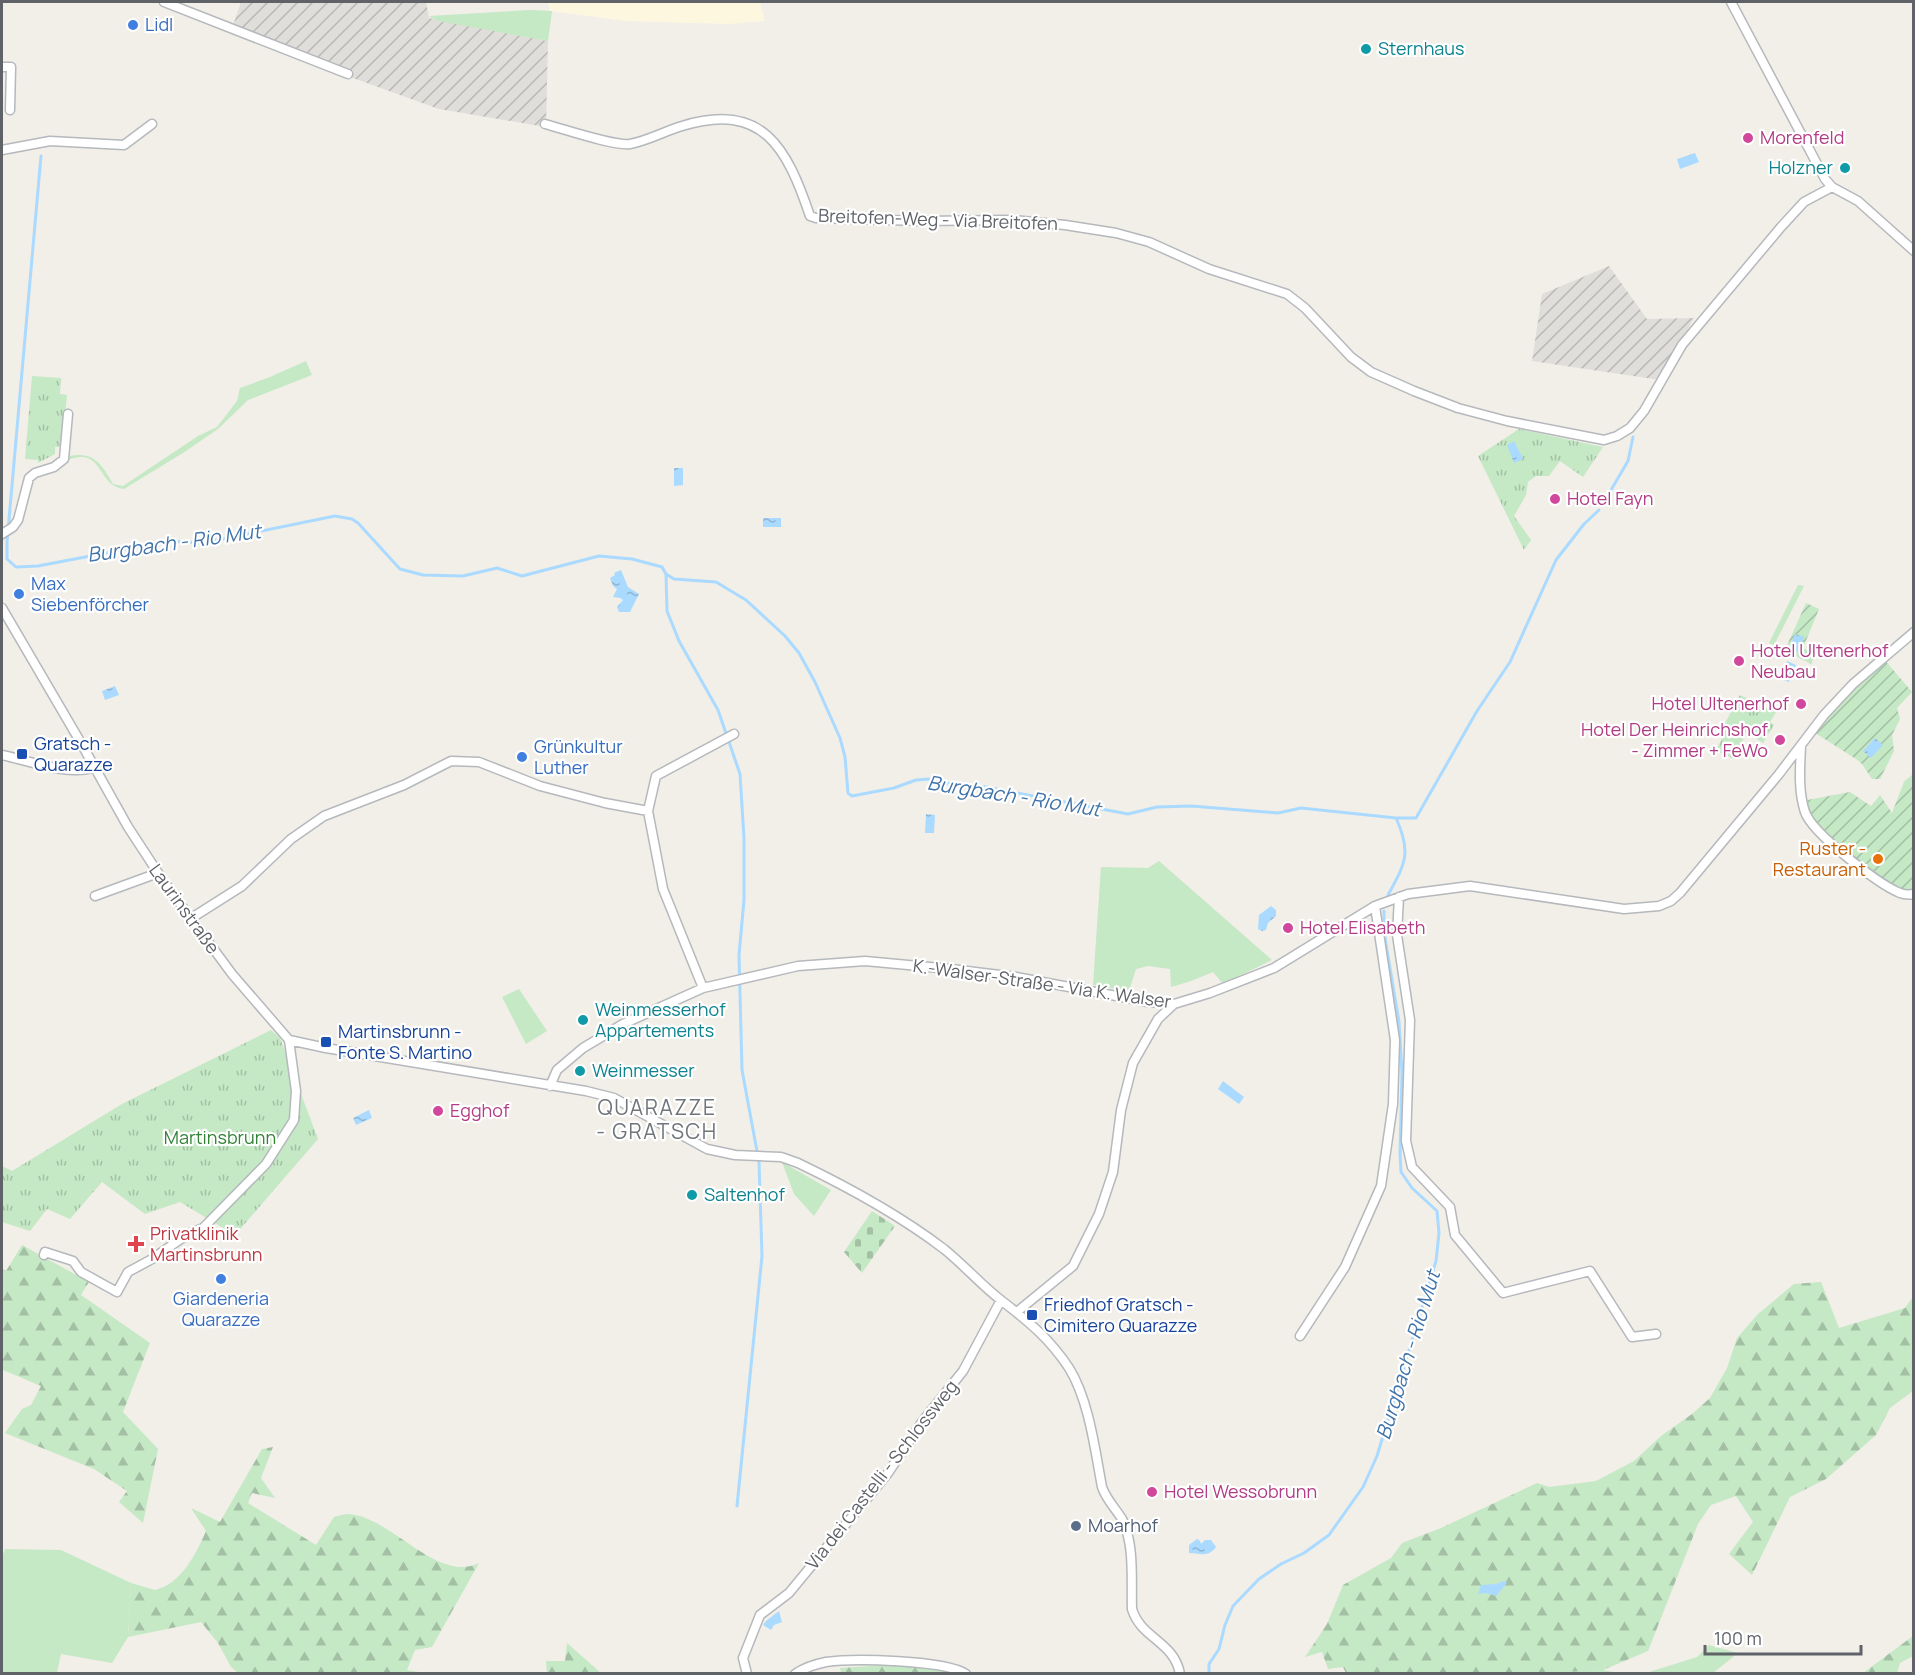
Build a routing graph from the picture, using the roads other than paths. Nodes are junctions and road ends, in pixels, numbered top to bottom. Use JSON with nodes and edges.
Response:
{"nodes":[{"id":1,"x":164,"y":2,"type":"edge"},
{"id":2,"x":1731,"y":2,"type":"edge"},
{"id":3,"x":2,"y":67,"type":"edge"},
{"id":4,"x":348,"y":74,"type":"dead end"},
{"id":5,"x":10,"y":110,"type":"dead end"},
{"id":6,"x":153,"y":124,"type":"dead end"},
{"id":7,"x":545,"y":124,"type":"dead end"},
{"id":8,"x":2,"y":150,"type":"edge"},
{"id":9,"x":1832,"y":187,"type":"junction"},
{"id":10,"x":1914,"y":250,"type":"edge"},
{"id":11,"x":68,"y":414,"type":"dead end"},
{"id":12,"x":2,"y":534,"type":"edge"},
{"id":13,"x":2,"y":608,"type":"edge"},
{"id":14,"x":1914,"y":632,"type":"edge"},
{"id":15,"x":734,"y":734,"type":"dead end"},
{"id":16,"x":1801,"y":746,"type":"junction"},
{"id":17,"x":2,"y":754,"type":"edge"},
{"id":18,"x":94,"y":767,"type":"junction"},
{"id":19,"x":648,"y":811,"type":"junction"},
{"id":20,"x":158,"y":873,"type":"junction"},
{"id":21,"x":1914,"y":894,"type":"edge"},
{"id":22,"x":95,"y":896,"type":"dead end"},
{"id":23,"x":1399,"y":897,"type":"junction"},
{"id":24,"x":1375,"y":906,"type":"junction"},
{"id":25,"x":190,"y":919,"type":"junction"},
{"id":26,"x":704,"y":988,"type":"junction"},
{"id":27,"x":1174,"y":1004,"type":"junction"},
{"id":28,"x":289,"y":1040,"type":"junction"},
{"id":29,"x":550,"y":1086,"type":"junction"},
{"id":30,"x":44,"y":1255,"type":"dead end"},
{"id":31,"x":1001,"y":1300,"type":"junction"},
{"id":32,"x":1018,"y":1311,"type":"junction"},
{"id":33,"x":1656,"y":1334,"type":"dead end"},
{"id":34,"x":1300,"y":1336,"type":"dead end"},
{"id":35,"x":747,"y":1674,"type":"edge"},
{"id":36,"x":795,"y":1674,"type":"edge"},
{"id":37,"x":966,"y":1674,"type":"edge"},
{"id":38,"x":1180,"y":1674,"type":"edge"}],
"edges":[{"from":1,"to":4,"type":"street"},
{"from":2,"to":9,"type":"street"},
{"from":3,"to":5,"type":"street"},
{"from":6,"to":8,"type":"street"},
{"from":7,"to":9,"type":"street","name":"Breitofen-Weg - Via Breitofen"},
{"from":9,"to":10,"type":"street"},
{"from":11,"to":12,"type":"street"},
{"from":13,"to":18,"type":"street","name":"Laurinstraße"},
{"from":14,"to":16,"type":"street","name":"K.-Walser-Straße - Via K. Walser"},
{"from":15,"to":19,"type":"street"},
{"from":16,"to":21,"type":"street"},
{"from":16,"to":23,"type":"street","name":"K.-Walser-Straße - Via K. Walser"},
{"from":17,"to":18,"type":"street"},
{"from":18,"to":20,"type":"street","name":"Laurinstraße"},
{"from":19,"to":25,"type":"street"},
{"from":19,"to":26,"type":"street"},
{"from":20,"to":22,"type":"street"},
{"from":20,"to":25,"type":"street","name":"Laurinstraße"},
{"from":23,"to":24,"type":"street","name":"K.-Walser-Straße - Via K. Walser"},
{"from":23,"to":33,"type":"street"},
{"from":24,"to":27,"type":"street","name":"K.-Walser-Straße - Via K. Walser"},
{"from":24,"to":34,"type":"street"},
{"from":25,"to":28,"type":"street","name":"Laurinstraße"},
{"from":26,"to":27,"type":"street","name":"K.-Walser-Straße - Via K. Walser"},
{"from":26,"to":29,"type":"street","name":"K.-Walser-Straße - Via K. Walser"},
{"from":27,"to":32,"type":"street"},
{"from":28,"to":29,"type":"street"},
{"from":28,"to":30,"type":"street"},
{"from":29,"to":31,"type":"street"},
{"from":31,"to":32,"type":"street"},
{"from":31,"to":35,"type":"street","name":"Via dei Castelli - Schlossweg"},
{"from":32,"to":38,"type":"street"},
{"from":36,"to":37,"type":"street"}]}
